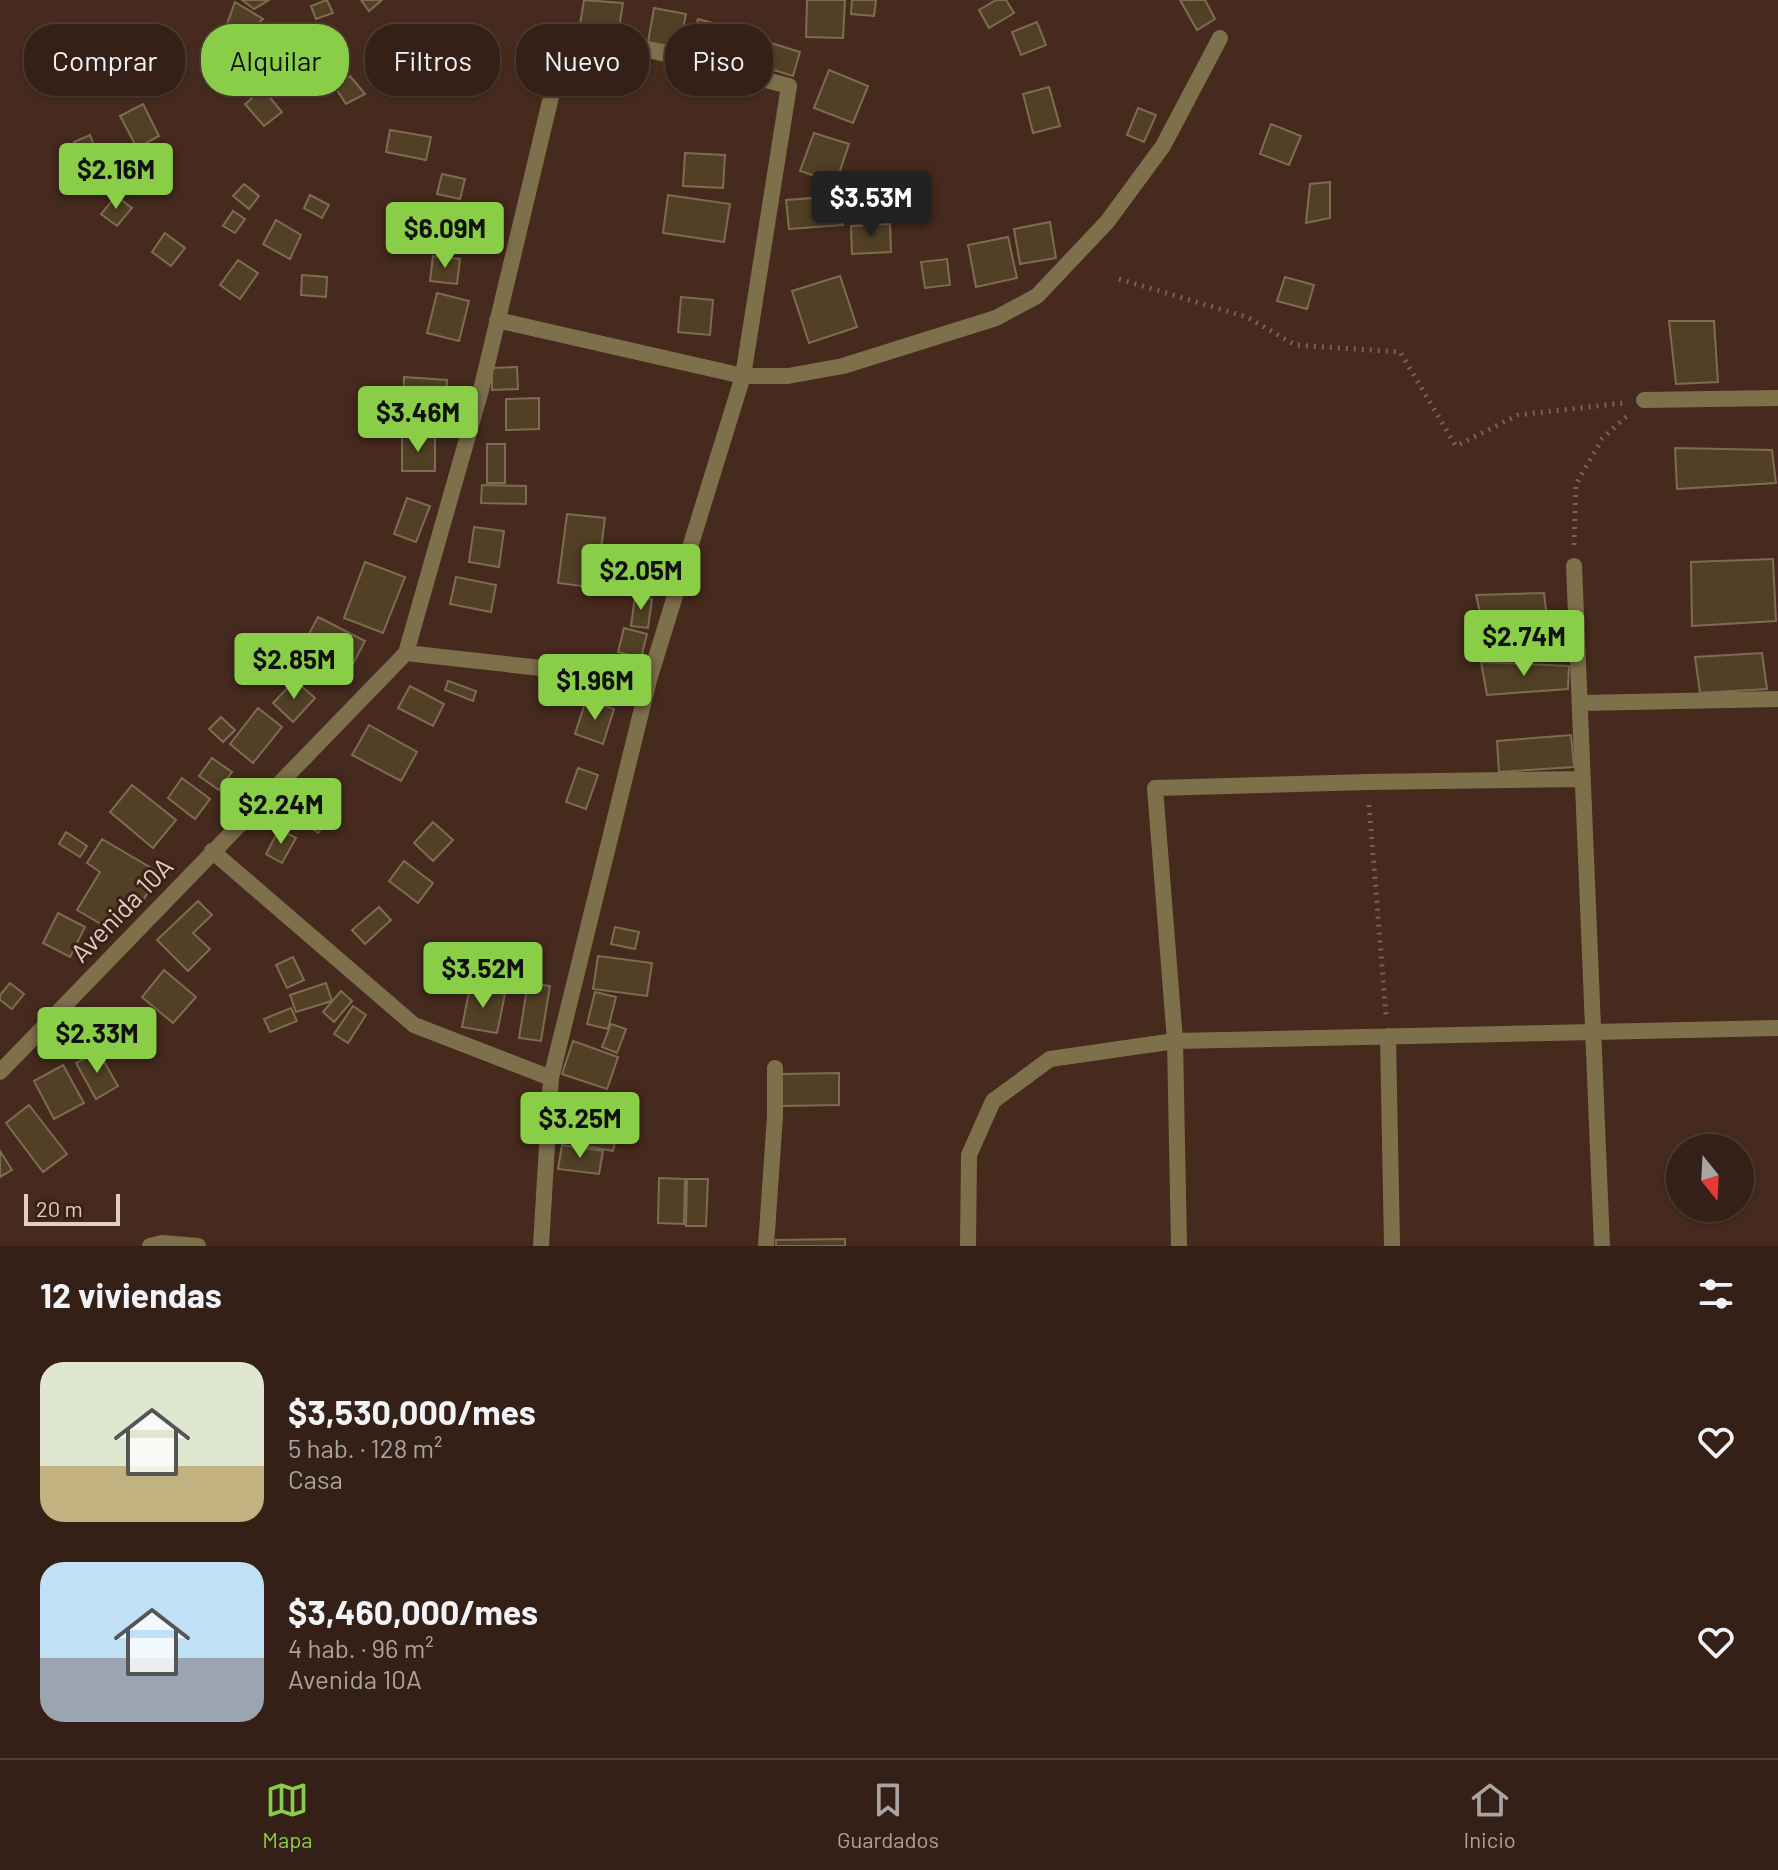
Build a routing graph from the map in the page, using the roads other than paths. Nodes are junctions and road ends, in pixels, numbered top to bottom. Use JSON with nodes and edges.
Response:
{"nodes":[{"id":1,"x":1220,"y":38,"type":"dead end"},
{"id":2,"x":497,"y":320,"type":"junction"},
{"id":3,"x":743,"y":376,"type":"junction"},
{"id":4,"x":1778,"y":398,"type":"edge"},
{"id":5,"x":1644,"y":400,"type":"road end"},
{"id":6,"x":1574,"y":566,"type":"road end"},
{"id":7,"x":406,"y":653,"type":"junction"},
{"id":8,"x":649,"y":680,"type":"junction"},
{"id":9,"x":1778,"y":699,"type":"edge"},
{"id":10,"x":1580,"y":703,"type":"junction"},
{"id":11,"x":1583,"y":779,"type":"junction"},
{"id":12,"x":212,"y":851,"type":"junction"},
{"id":13,"x":1778,"y":1028,"type":"edge"},
{"id":14,"x":1593,"y":1033,"type":"junction"},
{"id":15,"x":1388,"y":1036,"type":"junction"},
{"id":16,"x":1175,"y":1041,"type":"junction"},
{"id":17,"x":775,"y":1068,"type":"dead end"},
{"id":18,"x":0,"y":1072,"type":"edge"},
{"id":19,"x":551,"y":1078,"type":"junction"},
{"id":20,"x":150,"y":1246,"type":"edge"},
{"id":21,"x":198,"y":1246,"type":"edge"},
{"id":22,"x":541,"y":1246,"type":"edge"},
{"id":23,"x":766,"y":1246,"type":"edge"},
{"id":24,"x":968,"y":1246,"type":"edge"},
{"id":25,"x":1179,"y":1246,"type":"edge"},
{"id":26,"x":1392,"y":1246,"type":"edge"},
{"id":27,"x":1602,"y":1246,"type":"edge"}],
"edges":[{"from":1,"to":3,"type":"street"},
{"from":2,"to":3,"type":"street"},
{"from":2,"to":3,"type":"street","name":"Avenida 10A"},
{"from":2,"to":7,"type":"street","name":"Avenida 10A"},
{"from":3,"to":8,"type":"street"},
{"from":4,"to":5,"type":"street"},
{"from":6,"to":10,"type":"street"},
{"from":7,"to":8,"type":"street"},
{"from":7,"to":12,"type":"street","name":"Avenida 10A"},
{"from":8,"to":19,"type":"street"},
{"from":9,"to":10,"type":"street"},
{"from":10,"to":11,"type":"street"},
{"from":11,"to":14,"type":"street"},
{"from":11,"to":16,"type":"street"},
{"from":12,"to":18,"type":"street","name":"Avenida 10A"},
{"from":12,"to":19,"type":"street"},
{"from":13,"to":14,"type":"street"},
{"from":14,"to":15,"type":"street"},
{"from":14,"to":27,"type":"street"},
{"from":15,"to":16,"type":"street"},
{"from":15,"to":26,"type":"street"},
{"from":16,"to":24,"type":"street"},
{"from":16,"to":25,"type":"street"},
{"from":17,"to":23,"type":"street"},
{"from":19,"to":22,"type":"street"},
{"from":20,"to":21,"type":"street"}]}
